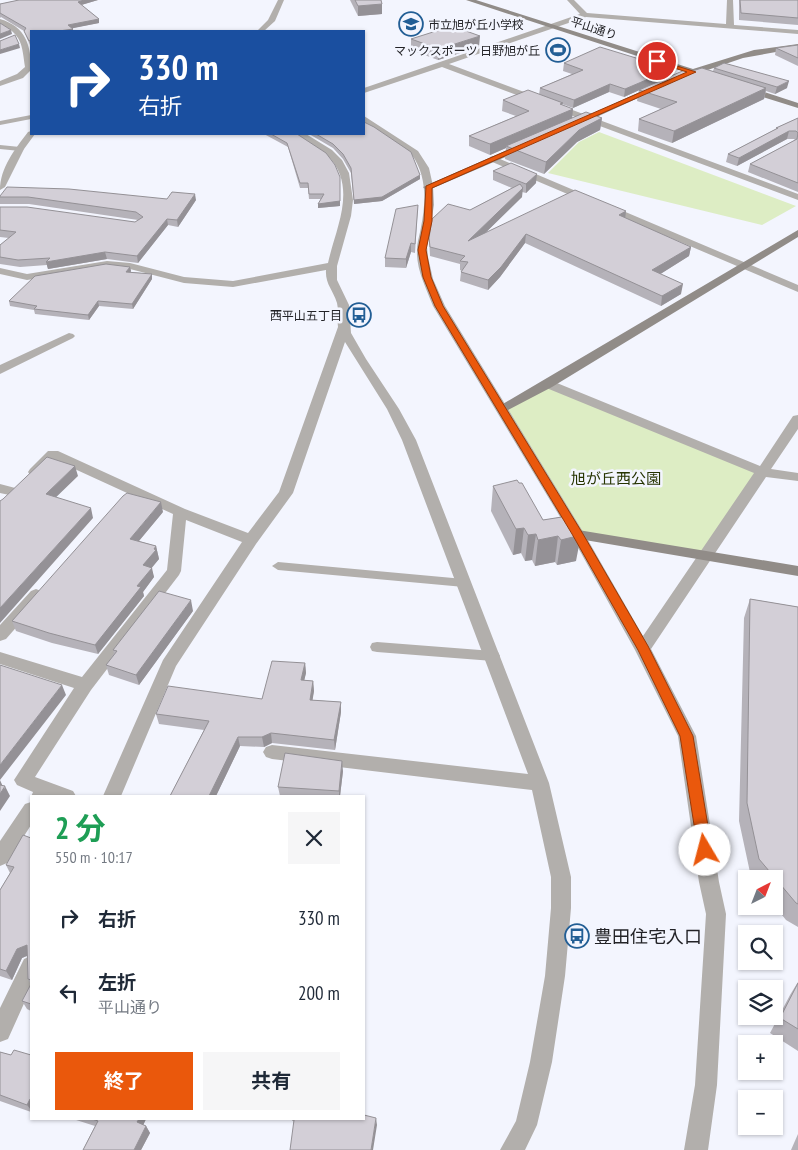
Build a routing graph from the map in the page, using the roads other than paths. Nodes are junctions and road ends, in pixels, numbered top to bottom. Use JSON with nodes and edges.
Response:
{"nodes":[{"id":1,"x":282,"y":0,"type":"edge"},
{"id":2,"x":469,"y":0,"type":"edge"},
{"id":3,"x":570,"y":0,"type":"edge"},
{"id":4,"x":730,"y":0,"type":"edge"},
{"id":5,"x":585,"y":15,"type":"junction"},
{"id":6,"x":0,"y":21,"type":"edge"},
{"id":7,"x":550,"y":26,"type":"junction"},
{"id":8,"x":730,"y":26,"type":"junction"},
{"id":9,"x":261,"y":30,"type":"edge"},
{"id":10,"x":798,"y":32,"type":"edge"},
{"id":11,"x":798,"y":46,"type":"edge"},
{"id":12,"x":441,"y":64,"type":"junction"},
{"id":13,"x":693,"y":72,"type":"junction"},
{"id":14,"x":7,"y":73,"type":"dead end"},
{"id":15,"x":20,"y":76,"type":"junction"},
{"id":16,"x":30,"y":77,"type":"edge"},
{"id":17,"x":710,"y":78,"type":"edge"},
{"id":18,"x":0,"y":84,"type":"edge"},
{"id":19,"x":737,"y":86,"type":"edge"},
{"id":20,"x":365,"y":91,"type":"edge"},
{"id":21,"x":798,"y":106,"type":"edge"},
{"id":22,"x":30,"y":117,"type":"edge"},
{"id":23,"x":588,"y":118,"type":"junction"},
{"id":24,"x":365,"y":119,"type":"edge"},
{"id":25,"x":0,"y":123,"type":"edge"},
{"id":26,"x":570,"y":125,"type":"edge"},
{"id":27,"x":30,"y":135,"type":"edge"},
{"id":28,"x":302,"y":135,"type":"edge"},
{"id":29,"x":536,"y":140,"type":"edge"},
{"id":30,"x":0,"y":147,"type":"edge"},
{"id":31,"x":20,"y":149,"type":"junction"},
{"id":32,"x":493,"y":159,"type":"junction"},
{"id":33,"x":1,"y":183,"type":"edge"},
{"id":34,"x":428,"y":187,"type":"junction"},
{"id":35,"x":798,"y":196,"type":"edge"},
{"id":36,"x":798,"y":233,"type":"edge"},
{"id":37,"x":332,"y":265,"type":"junction"},
{"id":38,"x":743,"y":266,"type":"junction"},
{"id":39,"x":0,"y":271,"type":"edge"},
{"id":40,"x":798,"y":289,"type":"edge"},
{"id":41,"x":344,"y":327,"type":"junction"},
{"id":42,"x":69,"y":336,"type":"dead end"},
{"id":43,"x":0,"y":370,"type":"edge"},
{"id":44,"x":548,"y":384,"type":"junction"},
{"id":45,"x":502,"y":408,"type":"junction"},
{"id":46,"x":798,"y":419,"type":"edge"},
{"id":47,"x":763,"y":472,"type":"junction"},
{"id":48,"x":798,"y":477,"type":"edge"},
{"id":49,"x":0,"y":488,"type":"edge"},
{"id":50,"x":130,"y":489,"type":"junction"},
{"id":51,"x":14,"y":492,"type":"junction"},
{"id":52,"x":117,"y":503,"type":"edge"},
{"id":53,"x":0,"y":505,"type":"edge"},
{"id":54,"x":180,"y":512,"type":"junction"},
{"id":55,"x":578,"y":534,"type":"junction"},
{"id":56,"x":251,"y":540,"type":"junction"},
{"id":57,"x":706,"y":555,"type":"junction"},
{"id":58,"x":278,"y":566,"type":"dead end"},
{"id":59,"x":798,"y":571,"type":"edge"},
{"id":60,"x":464,"y":583,"type":"junction"},
{"id":61,"x":46,"y":584,"type":"edge"},
{"id":62,"x":0,"y":635,"type":"edge"},
{"id":63,"x":377,"y":647,"type":"dead end"},
{"id":64,"x":643,"y":649,"type":"junction"},
{"id":65,"x":493,"y":656,"type":"junction"},
{"id":66,"x":0,"y":658,"type":"edge"},
{"id":67,"x":84,"y":685,"type":"junction"},
{"id":68,"x":272,"y":752,"type":"dead end"},
{"id":69,"x":540,"y":783,"type":"junction"},
{"id":70,"x":43,"y":793,"type":"edge"},
{"id":71,"x":59,"y":795,"type":"edge"},
{"id":72,"x":112,"y":795,"type":"edge"},
{"id":73,"x":30,"y":812,"type":"edge"},
{"id":74,"x":0,"y":857,"type":"edge"},
{"id":75,"x":30,"y":968,"type":"edge"},
{"id":76,"x":0,"y":1031,"type":"edge"},
{"id":77,"x":512,"y":1150,"type":"edge"},
{"id":78,"x":696,"y":1150,"type":"edge"}],
"edges":[{"from":1,"to":9,"type":"street"},
{"from":2,"to":7,"type":"street","name":"平山通り"},
{"from":3,"to":5,"type":"street"},
{"from":4,"to":8,"type":"street"},
{"from":5,"to":7,"type":"street"},
{"from":5,"to":8,"type":"street"},
{"from":6,"to":15,"type":"street"},
{"from":7,"to":12,"type":"street"},
{"from":7,"to":13,"type":"street","name":"平山通り"},
{"from":8,"to":10,"type":"street"},
{"from":11,"to":13,"type":"street"},
{"from":12,"to":20,"type":"street"},
{"from":12,"to":23,"type":"street"},
{"from":13,"to":17,"type":"street","name":"平山通り"},
{"from":13,"to":23,"type":"street"},
{"from":14,"to":15,"type":"street"},
{"from":15,"to":16,"type":"street"},
{"from":15,"to":18,"type":"street"},
{"from":19,"to":21,"type":"street"},
{"from":22,"to":25,"type":"lane"},
{"from":23,"to":26,"type":"street"},
{"from":23,"to":35,"type":"street"},
{"from":24,"to":34,"type":"street"},
{"from":27,"to":31,"type":"street"},
{"from":28,"to":37,"type":"street"},
{"from":29,"to":32,"type":"street"},
{"from":30,"to":31,"type":"lane"},
{"from":31,"to":33,"type":"street"},
{"from":32,"to":34,"type":"street"},
{"from":32,"to":38,"type":"street"},
{"from":34,"to":45,"type":"street"},
{"from":36,"to":38,"type":"street"},
{"from":37,"to":39,"type":"street"},
{"from":37,"to":41,"type":"street"},
{"from":38,"to":40,"type":"street"},
{"from":38,"to":44,"type":"street"},
{"from":41,"to":56,"type":"street"},
{"from":41,"to":60,"type":"street"},
{"from":42,"to":43,"type":"street"},
{"from":44,"to":45,"type":"street"},
{"from":44,"to":47,"type":"street"},
{"from":45,"to":55,"type":"street"},
{"from":46,"to":47,"type":"street"},
{"from":47,"to":48,"type":"street"},
{"from":47,"to":57,"type":"street"},
{"from":49,"to":51,"type":"street"},
{"from":50,"to":51,"type":"street"},
{"from":50,"to":52,"type":"street"},
{"from":50,"to":54,"type":"street"},
{"from":51,"to":53,"type":"street"},
{"from":54,"to":56,"type":"street"},
{"from":54,"to":67,"type":"street"},
{"from":55,"to":57,"type":"street"},
{"from":55,"to":64,"type":"street"},
{"from":56,"to":72,"type":"street"},
{"from":57,"to":59,"type":"street"},
{"from":57,"to":64,"type":"street"},
{"from":58,"to":60,"type":"lane"},
{"from":60,"to":65,"type":"street"},
{"from":61,"to":62,"type":"street"},
{"from":63,"to":65,"type":"lane"},
{"from":64,"to":78,"type":"street"},
{"from":65,"to":69,"type":"street"},
{"from":66,"to":67,"type":"street"},
{"from":67,"to":70,"type":"street"},
{"from":68,"to":69,"type":"street"},
{"from":69,"to":77,"type":"street"},
{"from":70,"to":71,"type":"street"},
{"from":73,"to":74,"type":"street"},
{"from":75,"to":76,"type":"street"}]}
